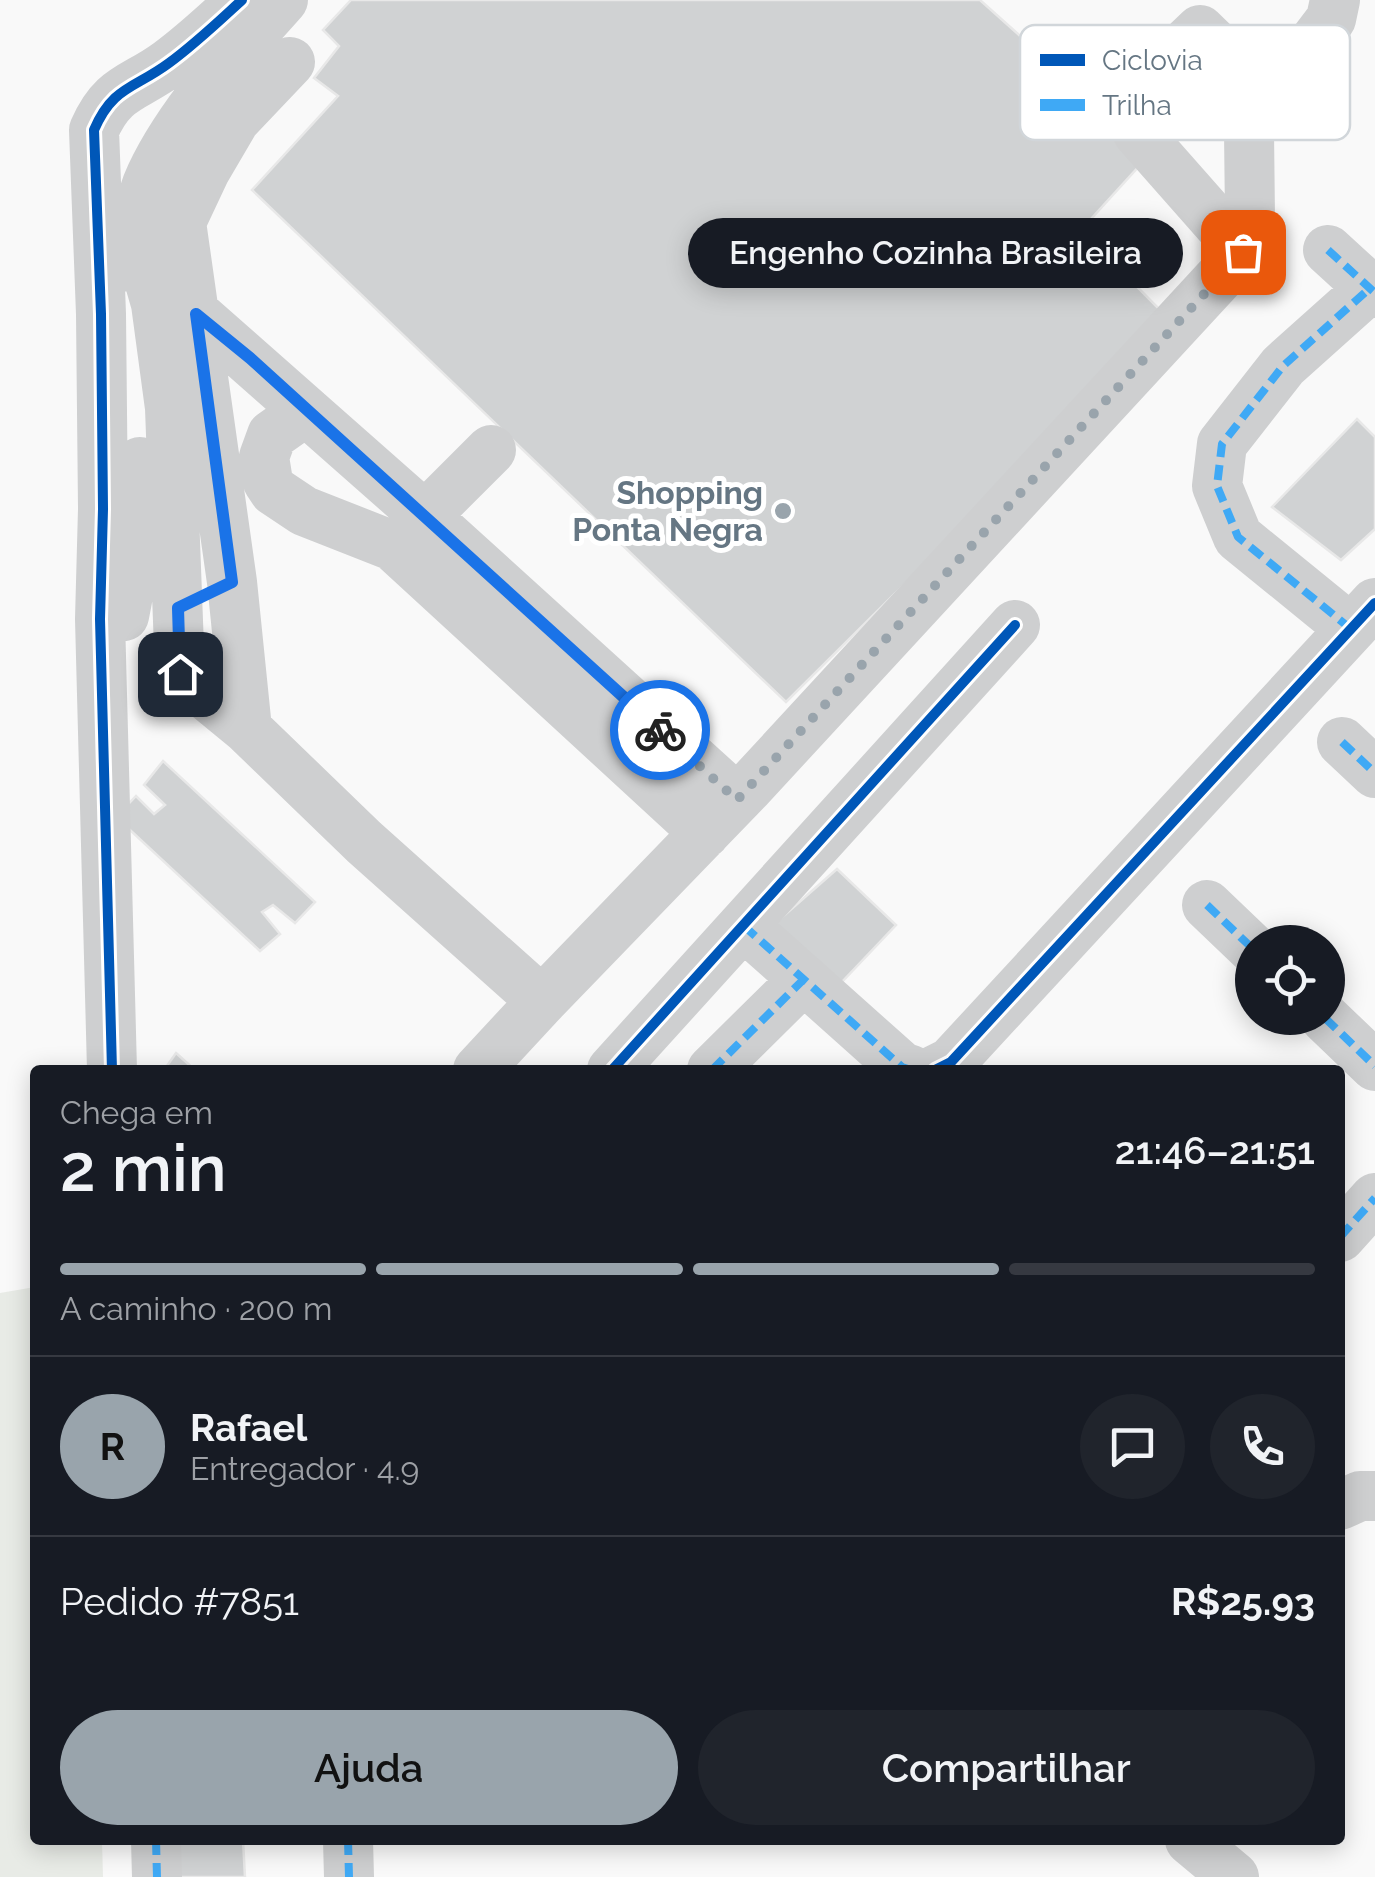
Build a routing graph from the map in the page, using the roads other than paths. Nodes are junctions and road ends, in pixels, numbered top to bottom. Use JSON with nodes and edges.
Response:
{"nodes":[{"id":1,"x":242,"y":0,"type":"edge"},
{"id":2,"x":283,"y":0,"type":"edge"},
{"id":3,"x":1335,"y":0,"type":"edge"},
{"id":4,"x":1326,"y":25,"type":"edge"},
{"id":5,"x":290,"y":62,"type":"dead end"},
{"id":6,"x":142,"y":80,"type":"junction"},
{"id":7,"x":184,"y":119,"type":"junction"},
{"id":8,"x":1144,"y":140,"type":"edge"},
{"id":9,"x":1249,"y":140,"type":"edge"},
{"id":10,"x":94,"y":167,"type":"junction"},
{"id":11,"x":149,"y":178,"type":"junction"},
{"id":12,"x":136,"y":234,"type":"junction"},
{"id":13,"x":1328,"y":250,"type":"dead end"},
{"id":14,"x":1243,"y":252,"type":"junction"},
{"id":15,"x":1372,"y":290,"type":"edge"},
{"id":16,"x":196,"y":314,"type":"junction"},
{"id":17,"x":306,"y":411,"type":"junction"},
{"id":18,"x":491,"y":450,"type":"dead end"},
{"id":19,"x":426,"y":516,"type":"junction"},
{"id":20,"x":232,"y":582,"type":"junction"},
{"id":21,"x":178,"y":608,"type":"junction"},
{"id":22,"x":1363,"y":616,"type":"edge"},
{"id":23,"x":1015,"y":625,"type":"dead end"},
{"id":24,"x":104,"y":666,"type":"junction"},
{"id":25,"x":247,"y":729,"type":"junction"},
{"id":26,"x":721,"y":816,"type":"junction"},
{"id":27,"x":1207,"y":905,"type":"dead end"},
{"id":28,"x":744,"y":926,"type":"junction"},
{"id":29,"x":1235,"y":932,"type":"edge"},
{"id":30,"x":804,"y":979,"type":"junction"},
{"id":31,"x":542,"y":1001,"type":"junction"},
{"id":32,"x":1343,"y":1035,"type":"edge"},
{"id":33,"x":112,"y":1065,"type":"edge"},
{"id":34,"x":483,"y":1065,"type":"edge"},
{"id":35,"x":617,"y":1065,"type":"edge"},
{"id":36,"x":717,"y":1065,"type":"edge"},
{"id":37,"x":900,"y":1065,"type":"edge"},
{"id":38,"x":945,"y":1065,"type":"edge"},
{"id":39,"x":1375,"y":1066,"type":"edge"},
{"id":40,"x":1375,"y":1198,"type":"edge"},
{"id":41,"x":1345,"y":1231,"type":"edge"},
{"id":42,"x":1375,"y":1496,"type":"edge"},
{"id":43,"x":1345,"y":1503,"type":"edge"},
{"id":44,"x":156,"y":1845,"type":"edge"},
{"id":45,"x":348,"y":1845,"type":"edge"},
{"id":46,"x":1196,"y":1845,"type":"edge"},
{"id":47,"x":157,"y":1877,"type":"edge"},
{"id":48,"x":349,"y":1877,"type":"edge"},
{"id":49,"x":1234,"y":1877,"type":"edge"}],
"edges":[{"from":1,"to":6,"type":"street"},
{"from":2,"to":7,"type":"street"},
{"from":3,"to":4,"type":"street"},
{"from":5,"to":16,"type":"street"},
{"from":6,"to":7,"type":"street"},
{"from":6,"to":10,"type":"street"},
{"from":7,"to":11,"type":"street"},
{"from":8,"to":14,"type":"street"},
{"from":9,"to":14,"type":"street"},
{"from":10,"to":11,"type":"street"},
{"from":10,"to":24,"type":"street"},
{"from":11,"to":12,"type":"street"},
{"from":12,"to":21,"type":"street"},
{"from":12,"to":24,"type":"street"},
{"from":13,"to":15,"type":"street"},
{"from":14,"to":26,"type":"street"},
{"from":15,"to":22,"type":"street"},
{"from":16,"to":17,"type":"street"},
{"from":16,"to":20,"type":"street"},
{"from":17,"to":19,"type":"street"},
{"from":17,"to":26,"type":"street"},
{"from":18,"to":19,"type":"street"},
{"from":19,"to":26,"type":"street"},
{"from":20,"to":21,"type":"street"},
{"from":20,"to":25,"type":"street"},
{"from":21,"to":25,"type":"street"},
{"from":22,"to":38,"type":"street"},
{"from":23,"to":28,"type":"street"},
{"from":24,"to":33,"type":"street"},
{"from":25,"to":31,"type":"street"},
{"from":26,"to":31,"type":"street"},
{"from":27,"to":29,"type":"street"},
{"from":28,"to":30,"type":"street"},
{"from":28,"to":35,"type":"street"},
{"from":30,"to":36,"type":"street"},
{"from":30,"to":37,"type":"street"},
{"from":31,"to":34,"type":"street"},
{"from":32,"to":39,"type":"street"},
{"from":40,"to":41,"type":"street"},
{"from":42,"to":43,"type":"street"},
{"from":44,"to":47,"type":"street"},
{"from":45,"to":48,"type":"street"},
{"from":46,"to":49,"type":"street"}]}
